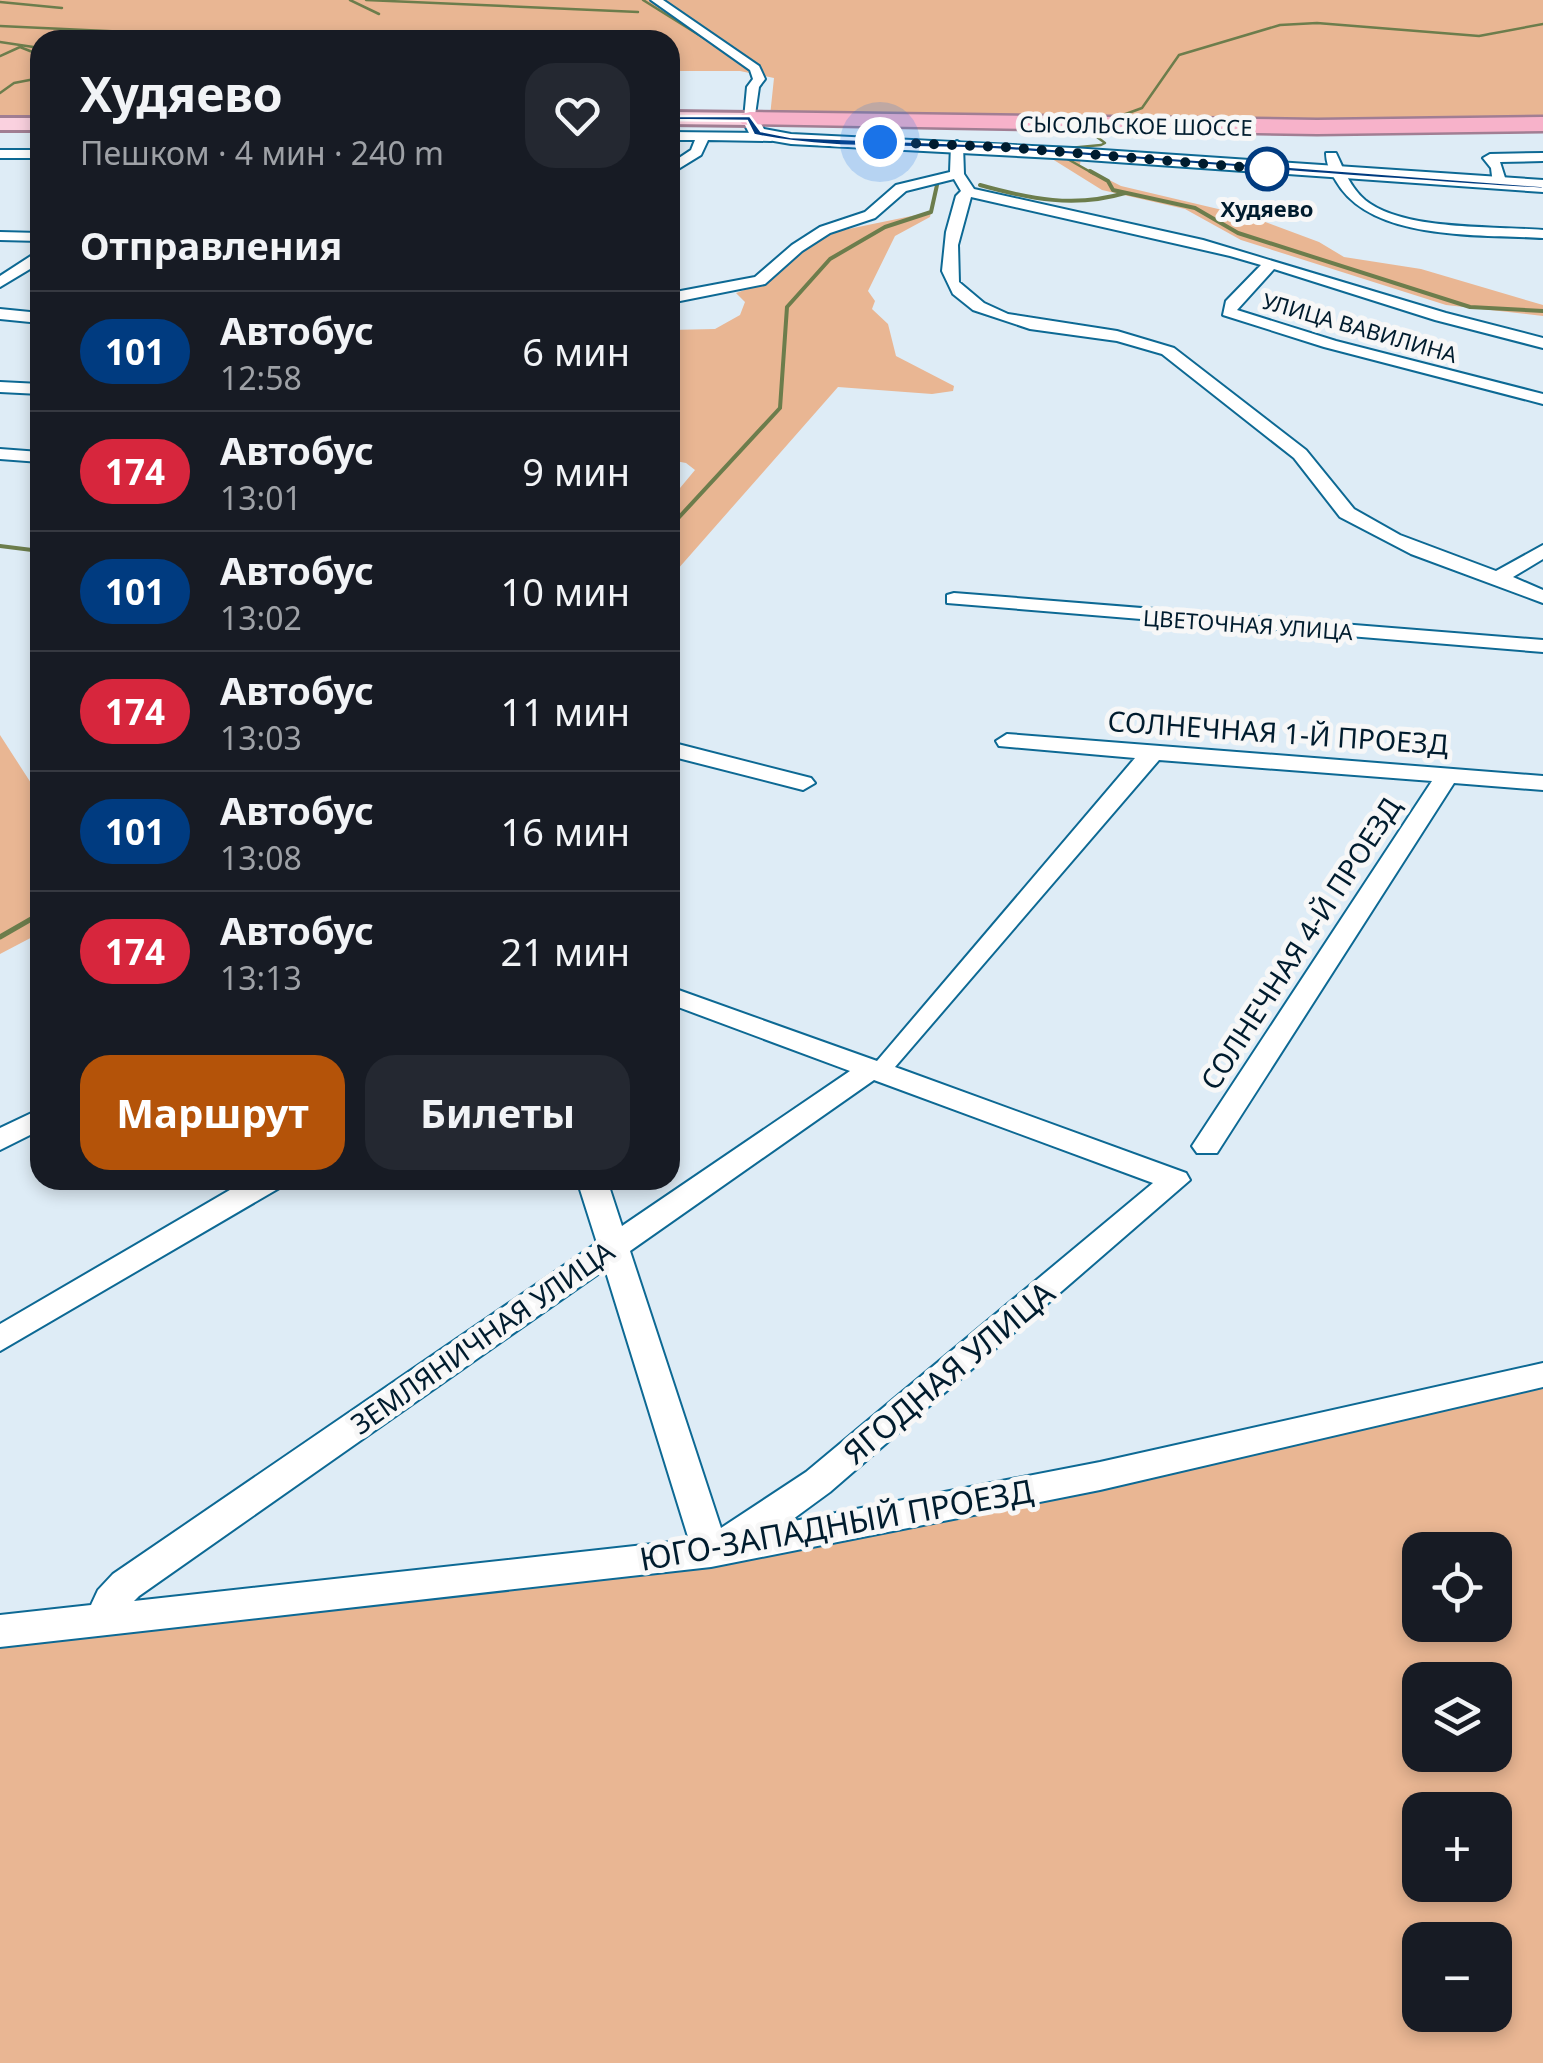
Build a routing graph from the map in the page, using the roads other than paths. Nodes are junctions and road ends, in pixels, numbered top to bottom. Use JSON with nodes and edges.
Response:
{"nodes":[{"id":1,"x":656,"y":0,"type":"edge"},
{"id":2,"x":680,"y":118,"type":"edge"},
{"id":3,"x":750,"y":119,"type":"junction"},
{"id":4,"x":0,"y":124,"type":"edge"},
{"id":5,"x":30,"y":124,"type":"edge"},
{"id":6,"x":1543,"y":124,"type":"edge"},
{"id":7,"x":680,"y":137,"type":"edge"},
{"id":8,"x":771,"y":137,"type":"junction"},
{"id":9,"x":703,"y":138,"type":"junction"},
{"id":10,"x":957,"y":145,"type":"junction"},
{"id":11,"x":0,"y":154,"type":"edge"},
{"id":12,"x":30,"y":154,"type":"edge"},
{"id":13,"x":1543,"y":157,"type":"edge"},
{"id":14,"x":680,"y":163,"type":"edge"},
{"id":15,"x":1334,"y":165,"type":"junction"},
{"id":16,"x":957,"y":174,"type":"junction"},
{"id":17,"x":1500,"y":184,"type":"junction"},
{"id":18,"x":1543,"y":186,"type":"edge"},
{"id":19,"x":970,"y":192,"type":"junction"},
{"id":20,"x":1543,"y":234,"type":"edge"},
{"id":21,"x":0,"y":236,"type":"edge"},
{"id":22,"x":30,"y":237,"type":"edge"},
{"id":23,"x":1270,"y":264,"type":"junction"},
{"id":24,"x":30,"y":265,"type":"edge"},
{"id":25,"x":0,"y":282,"type":"edge"},
{"id":26,"x":680,"y":296,"type":"edge"},
{"id":27,"x":0,"y":314,"type":"edge"},
{"id":28,"x":30,"y":317,"type":"edge"},
{"id":29,"x":1543,"y":343,"type":"edge"},
{"id":30,"x":0,"y":387,"type":"edge"},
{"id":31,"x":30,"y":388,"type":"edge"},
{"id":32,"x":1543,"y":399,"type":"edge"},
{"id":33,"x":0,"y":454,"type":"edge"},
{"id":34,"x":30,"y":456,"type":"edge"},
{"id":35,"x":1543,"y":552,"type":"edge"},
{"id":36,"x":1498,"y":578,"type":"junction"},
{"id":37,"x":1543,"y":597,"type":"edge"},
{"id":38,"x":954,"y":600,"type":"dead end"},
{"id":39,"x":1543,"y":646,"type":"edge"},
{"id":40,"x":1008,"y":741,"type":"dead end"},
{"id":41,"x":680,"y":752,"type":"edge"},
{"id":42,"x":1152,"y":753,"type":"junction"},
{"id":43,"x":1448,"y":775,"type":"junction"},
{"id":44,"x":804,"y":783,"type":"dead end"},
{"id":45,"x":1543,"y":783,"type":"edge"},
{"id":46,"x":680,"y":998,"type":"edge"},
{"id":47,"x":880,"y":1065,"type":"junction"},
{"id":48,"x":30,"y":1124,"type":"edge"},
{"id":49,"x":0,"y":1140,"type":"edge"},
{"id":50,"x":1207,"y":1146,"type":"dead end"},
{"id":51,"x":253,"y":1190,"type":"edge"},
{"id":52,"x":595,"y":1190,"type":"edge"},
{"id":53,"x":614,"y":1246,"type":"junction"},
{"id":54,"x":0,"y":1339,"type":"edge"},
{"id":55,"x":1543,"y":1375,"type":"edge"},
{"id":56,"x":711,"y":1552,"type":"junction"},
{"id":57,"x":107,"y":1617,"type":"junction"},
{"id":58,"x":0,"y":1631,"type":"edge"}],
"edges":[{"from":1,"to":3,"type":"street"},
{"from":2,"to":3,"type":"main road","name":"СЫСОЛЬСКОЕ ШОССЕ"},
{"from":3,"to":6,"type":"highway","name":"СЫСОЛЬСКОЕ ШОССЕ"},
{"from":3,"to":8,"type":"main road"},
{"from":4,"to":5,"type":"main road"},
{"from":7,"to":9,"type":"street"},
{"from":8,"to":9,"type":"street"},
{"from":8,"to":10,"type":"main road"},
{"from":9,"to":14,"type":"street"},
{"from":10,"to":15,"type":"main road"},
{"from":10,"to":16,"type":"street"},
{"from":11,"to":12,"type":"street"},
{"from":13,"to":17,"type":"street"},
{"from":15,"to":17,"type":"main road"},
{"from":15,"to":20,"type":"street"},
{"from":16,"to":19,"type":"street"},
{"from":16,"to":26,"type":"street"},
{"from":17,"to":18,"type":"main road"},
{"from":19,"to":23,"type":"street"},
{"from":19,"to":36,"type":"street"},
{"from":21,"to":22,"type":"street"},
{"from":23,"to":29,"type":"street"},
{"from":23,"to":32,"type":"street","name":"УЛИЦА ВАВИЛИНА"},
{"from":24,"to":25,"type":"street"},
{"from":27,"to":28,"type":"street"},
{"from":30,"to":31,"type":"street"},
{"from":33,"to":34,"type":"street"},
{"from":35,"to":36,"type":"street"},
{"from":36,"to":37,"type":"street"},
{"from":38,"to":39,"type":"street","name":"ЦВЕТОЧНАЯ УЛИЦА"},
{"from":40,"to":42,"type":"street","name":"СОЛНЕЧНАЯ 1-Й ПРОЕЗД"},
{"from":41,"to":44,"type":"street"},
{"from":42,"to":43,"type":"street","name":"СОЛНЕЧНАЯ 1-Й ПРОЕЗД"},
{"from":42,"to":47,"type":"street","name":"ЗЕМЛЯНИЧНАЯ УЛИЦА"},
{"from":43,"to":45,"type":"street","name":"СОЛНЕЧНАЯ 1-Й ПРОЕЗД"},
{"from":43,"to":50,"type":"street","name":"СОЛНЕЧНАЯ 4-Й ПРОЕЗД"},
{"from":46,"to":47,"type":"street"},
{"from":47,"to":53,"type":"street","name":"ЗЕМЛЯНИЧНАЯ УЛИЦА"},
{"from":47,"to":56,"type":"street","name":"ЯГОДНАЯ УЛИЦА"},
{"from":48,"to":49,"type":"street"},
{"from":51,"to":54,"type":"street"},
{"from":52,"to":53,"type":"street"},
{"from":53,"to":56,"type":"street"},
{"from":53,"to":57,"type":"street","name":"ЗЕМЛЯНИЧНАЯ УЛИЦА"},
{"from":55,"to":56,"type":"street","name":"ЮГО-ЗАПАДНЫЙ ПРОЕЗД"},
{"from":56,"to":57,"type":"street","name":"ЮГО-ЗАПАДНЫЙ ПРОЕЗД"},
{"from":57,"to":58,"type":"street","name":"ЮГО-ЗАПАДНЫЙ ПРОЕЗД"}]}
